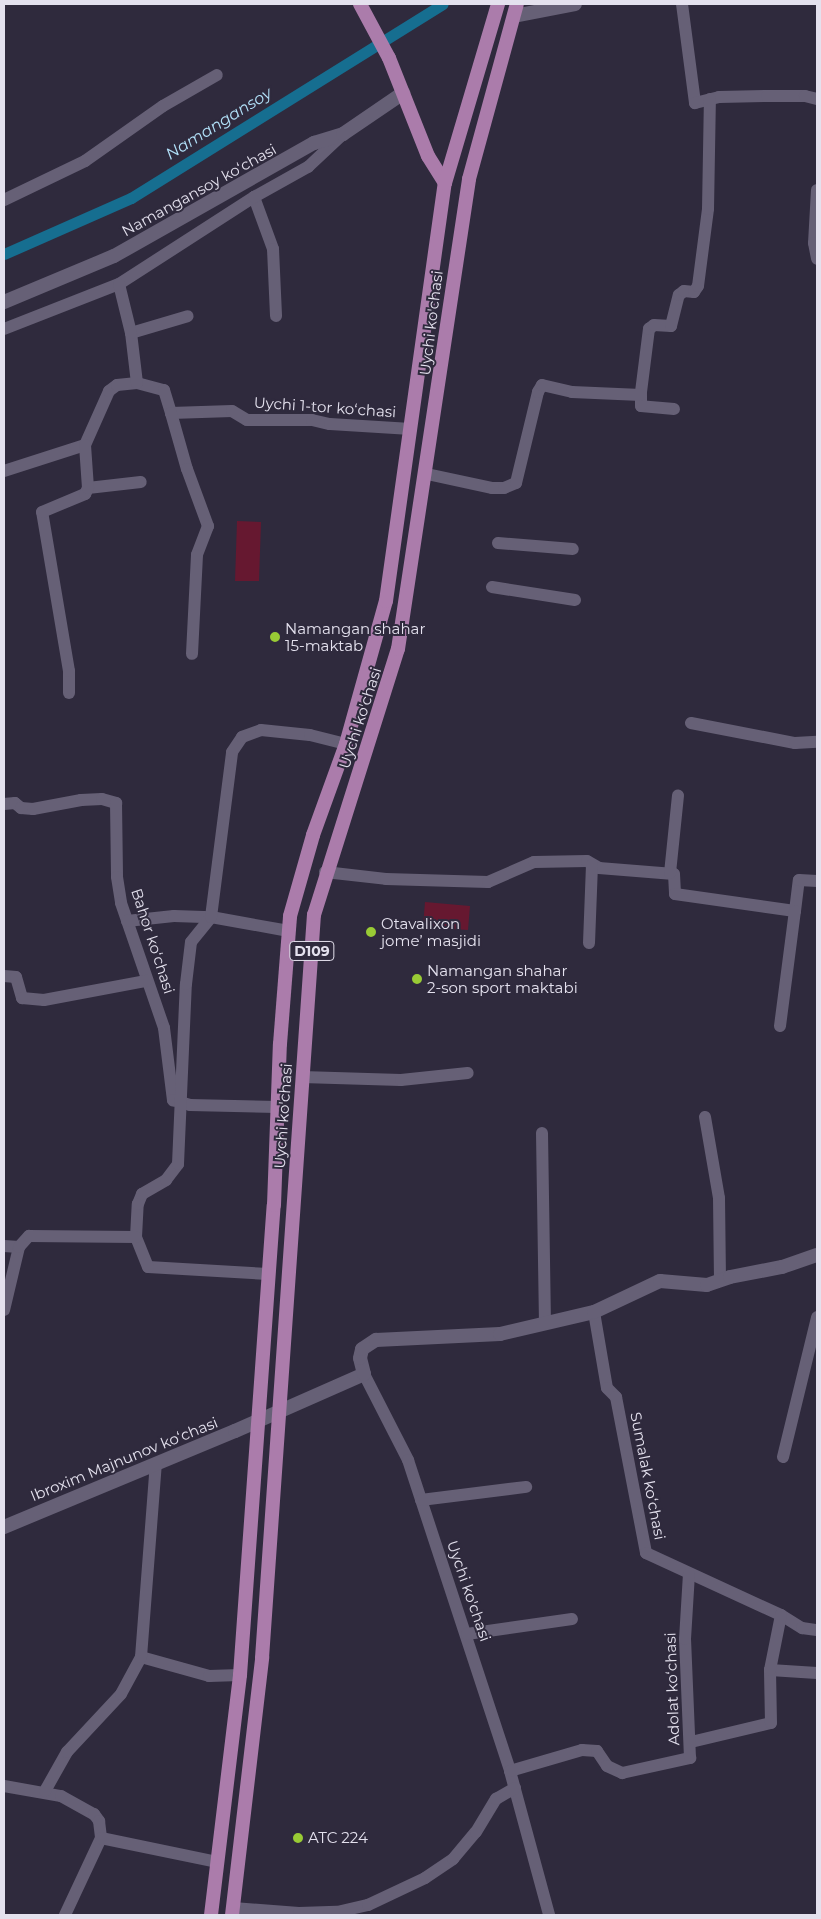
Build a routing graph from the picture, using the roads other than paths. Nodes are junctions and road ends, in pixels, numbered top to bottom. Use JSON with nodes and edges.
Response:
{"nodes":[{"id":1,"x":360,"y":4,"type":"edge"},
{"id":2,"x":498,"y":4,"type":"edge"},
{"id":3,"x":574,"y":4,"type":"edge"},
{"id":4,"x":682,"y":4,"type":"edge"},
{"id":5,"x":516,"y":9,"type":"edge"},
{"id":6,"x":217,"y":75,"type":"dead end"},
{"id":7,"x":403,"y":93,"type":"junction"},
{"id":8,"x":710,"y":99,"type":"junction"},
{"id":9,"x":817,"y":100,"type":"edge"},
{"id":10,"x":466,"y":112,"type":"junction"},
{"id":11,"x":485,"y":117,"type":"junction"},
{"id":12,"x":343,"y":134,"type":"junction"},
{"id":13,"x":445,"y":183,"type":"junction"},
{"id":14,"x":817,"y":190,"type":"edge"},
{"id":15,"x":254,"y":197,"type":"junction"},
{"id":16,"x":4,"y":200,"type":"edge"},
{"id":17,"x":817,"y":259,"type":"edge"},
{"id":18,"x":120,"y":284,"type":"junction"},
{"id":19,"x":4,"y":302,"type":"edge"},
{"id":20,"x":188,"y":316,"type":"dead end"},
{"id":21,"x":276,"y":316,"type":"dead end"},
{"id":22,"x":4,"y":329,"type":"edge"},
{"id":23,"x":131,"y":333,"type":"junction"},
{"id":24,"x":137,"y":383,"type":"junction"},
{"id":25,"x":641,"y":395,"type":"junction"},
{"id":26,"x":674,"y":409,"type":"dead end"},
{"id":27,"x":171,"y":413,"type":"junction"},
{"id":28,"x":411,"y":429,"type":"junction"},
{"id":29,"x":85,"y":445,"type":"junction"},
{"id":30,"x":4,"y":471,"type":"edge"},
{"id":31,"x":427,"y":474,"type":"junction"},
{"id":32,"x":140,"y":482,"type":"dead end"},
{"id":33,"x":88,"y":488,"type":"junction"},
{"id":34,"x":498,"y":543,"type":"dead end"},
{"id":35,"x":574,"y":549,"type":"dead end"},
{"id":36,"x":492,"y":587,"type":"dead end"},
{"id":37,"x":575,"y":600,"type":"dead end"},
{"id":38,"x":192,"y":654,"type":"dead end"},
{"id":39,"x":69,"y":693,"type":"dead end"},
{"id":40,"x":691,"y":723,"type":"dead end"},
{"id":41,"x":817,"y":742,"type":"edge"},
{"id":42,"x":346,"y":744,"type":"junction"},
{"id":43,"x":678,"y":795,"type":"dead end"},
{"id":44,"x":4,"y":804,"type":"edge"},
{"id":45,"x":592,"y":865,"type":"junction"},
{"id":46,"x":325,"y":872,"type":"junction"},
{"id":47,"x":670,"y":873,"type":"junction"},
{"id":48,"x":817,"y":881,"type":"edge"},
{"id":49,"x":795,"y":912,"type":"junction"},
{"id":50,"x":211,"y":917,"type":"junction"},
{"id":51,"x":126,"y":921,"type":"junction"},
{"id":52,"x":289,"y":931,"type":"junction"},
{"id":53,"x":590,"y":943,"type":"dead end"},
{"id":54,"x":4,"y":976,"type":"edge"},
{"id":55,"x":146,"y":981,"type":"junction"},
{"id":56,"x":780,"y":1026,"type":"dead end"},
{"id":57,"x":468,"y":1073,"type":"dead end"},
{"id":58,"x":302,"y":1077,"type":"junction"},
{"id":59,"x":181,"y":1104,"type":"junction"},
{"id":60,"x":277,"y":1107,"type":"junction"},
{"id":61,"x":704,"y":1117,"type":"dead end"},
{"id":62,"x":542,"y":1133,"type":"dead end"},
{"id":63,"x":136,"y":1237,"type":"junction"},
{"id":64,"x":4,"y":1246,"type":"edge"},
{"id":65,"x":19,"y":1247,"type":"junction"},
{"id":66,"x":817,"y":1255,"type":"edge"},
{"id":67,"x":268,"y":1274,"type":"junction"},
{"id":68,"x":720,"y":1279,"type":"junction"},
{"id":69,"x":4,"y":1310,"type":"edge"},
{"id":70,"x":594,"y":1312,"type":"junction"},
{"id":71,"x":817,"y":1317,"type":"edge"},
{"id":72,"x":545,"y":1323,"type":"junction"},
{"id":73,"x":364,"y":1374,"type":"junction"},
{"id":74,"x":279,"y":1412,"type":"junction"},
{"id":75,"x":257,"y":1421,"type":"junction"},
{"id":76,"x":783,"y":1457,"type":"dead end"},
{"id":77,"x":156,"y":1464,"type":"junction"},
{"id":78,"x":526,"y":1487,"type":"dead end"},
{"id":79,"x":421,"y":1500,"type":"junction"},
{"id":80,"x":4,"y":1527,"type":"edge"},
{"id":81,"x":689,"y":1574,"type":"junction"},
{"id":82,"x":781,"y":1615,"type":"junction"},
{"id":83,"x":572,"y":1619,"type":"dead end"},
{"id":84,"x":817,"y":1630,"type":"edge"},
{"id":85,"x":467,"y":1634,"type":"junction"},
{"id":86,"x":141,"y":1657,"type":"junction"},
{"id":87,"x":770,"y":1670,"type":"junction"},
{"id":88,"x":817,"y":1673,"type":"edge"},
{"id":89,"x":240,"y":1675,"type":"junction"},
{"id":90,"x":691,"y":1742,"type":"junction"},
{"id":91,"x":510,"y":1771,"type":"junction"},
{"id":92,"x":4,"y":1786,"type":"edge"},
{"id":93,"x":516,"y":1788,"type":"junction"},
{"id":94,"x":45,"y":1791,"type":"junction"},
{"id":95,"x":101,"y":1838,"type":"junction"},
{"id":96,"x":217,"y":1862,"type":"junction"},
{"id":97,"x":233,"y":1911,"type":"edge"},
{"id":98,"x":65,"y":1915,"type":"edge"},
{"id":99,"x":211,"y":1915,"type":"edge"},
{"id":100,"x":549,"y":1915,"type":"edge"}],
"edges":[{"from":1,"to":7,"type":"main road"},
{"from":2,"to":10,"type":"main road","name":"Uychi ko'chasi","number":"D109"},
{"from":3,"to":5,"type":"street"},
{"from":4,"to":8,"type":"street"},
{"from":5,"to":11,"type":"main road","name":"Uychi ko'chasi","number":"D109"},
{"from":6,"to":16,"type":"street"},
{"from":7,"to":12,"type":"street","name":"Namangansoy koʻchasi"},
{"from":7,"to":13,"type":"main road"},
{"from":8,"to":9,"type":"street"},
{"from":8,"to":25,"type":"street"},
{"from":10,"to":11,"type":"main road"},
{"from":10,"to":13,"type":"main road","name":"Uychi ko'chasi","number":"D109"},
{"from":11,"to":31,"type":"main road","name":"Uychi ko'chasi","number":"D109"},
{"from":12,"to":15,"type":"street"},
{"from":12,"to":19,"type":"street","name":"Namangansoy koʻchasi"},
{"from":13,"to":28,"type":"main road","name":"Uychi ko'chasi","number":"D109"},
{"from":14,"to":17,"type":"street"},
{"from":15,"to":18,"type":"street"},
{"from":15,"to":21,"type":"street"},
{"from":18,"to":22,"type":"street"},
{"from":18,"to":23,"type":"street"},
{"from":20,"to":23,"type":"street"},
{"from":23,"to":24,"type":"street"},
{"from":24,"to":27,"type":"street"},
{"from":24,"to":29,"type":"street"},
{"from":25,"to":26,"type":"street"},
{"from":25,"to":31,"type":"street"},
{"from":27,"to":28,"type":"street","name":"Uychi 1-tor koʻchasi"},
{"from":27,"to":38,"type":"street"},
{"from":28,"to":42,"type":"main road","name":"Uychi ko'chasi","number":"D109"},
{"from":29,"to":30,"type":"street"},
{"from":29,"to":33,"type":"street"},
{"from":31,"to":46,"type":"main road","name":"Uychi ko'chasi","number":"D109"},
{"from":32,"to":33,"type":"street"},
{"from":33,"to":39,"type":"street"},
{"from":34,"to":35,"type":"street"},
{"from":36,"to":37,"type":"street"},
{"from":40,"to":41,"type":"street"},
{"from":42,"to":50,"type":"street"},
{"from":42,"to":52,"type":"main road","name":"Uychi ko'chasi","number":"D109"},
{"from":43,"to":47,"type":"street"},
{"from":44,"to":51,"type":"street","name":"Bahor koʻchasi"},
{"from":45,"to":46,"type":"street"},
{"from":45,"to":47,"type":"street"},
{"from":45,"to":53,"type":"street"},
{"from":46,"to":58,"type":"main road","name":"Uychi ko'chasi","number":"D109"},
{"from":47,"to":49,"type":"street"},
{"from":48,"to":49,"type":"street"},
{"from":49,"to":56,"type":"street"},
{"from":50,"to":51,"type":"street"},
{"from":50,"to":52,"type":"street"},
{"from":50,"to":59,"type":"street"},
{"from":51,"to":55,"type":"street","name":"Bahor koʻchasi"},
{"from":52,"to":60,"type":"main road","name":"Uychi ko'chasi","number":"D109"},
{"from":54,"to":55,"type":"street"},
{"from":55,"to":59,"type":"street","name":"Bahor koʻchasi"},
{"from":57,"to":58,"type":"street"},
{"from":58,"to":74,"type":"main road","name":"Uychi ko'chasi","number":"D109"},
{"from":59,"to":60,"type":"street"},
{"from":59,"to":63,"type":"street"},
{"from":60,"to":67,"type":"main road","name":"Uychi ko'chasi","number":"D109"},
{"from":61,"to":68,"type":"street"},
{"from":62,"to":72,"type":"street"},
{"from":63,"to":65,"type":"street"},
{"from":63,"to":67,"type":"street"},
{"from":64,"to":65,"type":"street"},
{"from":65,"to":69,"type":"street"},
{"from":66,"to":68,"type":"street"},
{"from":67,"to":75,"type":"main road","name":"Uychi ko'chasi","number":"D109"},
{"from":68,"to":70,"type":"street"},
{"from":70,"to":72,"type":"street"},
{"from":70,"to":81,"type":"street","name":"Sumalak koʻchasi"},
{"from":71,"to":76,"type":"street"},
{"from":72,"to":73,"type":"street"},
{"from":73,"to":74,"type":"street"},
{"from":73,"to":79,"type":"street","name":"Uychi ko'chasi"},
{"from":74,"to":75,"type":"street"},
{"from":74,"to":97,"type":"main road","name":"Uychi ko'chasi","number":"D109"},
{"from":75,"to":77,"type":"street","name":"Ibroxim Majnunov koʻchasi"},
{"from":75,"to":89,"type":"main road","name":"Uychi ko'chasi","number":"D109"},
{"from":77,"to":80,"type":"street","name":"Ibroxim Majnunov koʻchasi"},
{"from":77,"to":86,"type":"street"},
{"from":78,"to":79,"type":"street"},
{"from":79,"to":85,"type":"street","name":"Uychi ko'chasi"},
{"from":81,"to":82,"type":"street","name":"Sumalak koʻchasi"},
{"from":81,"to":90,"type":"street","name":"Adolat koʻchasi"},
{"from":82,"to":84,"type":"street","name":"Sumalak koʻchasi"},
{"from":82,"to":87,"type":"street"},
{"from":83,"to":85,"type":"street"},
{"from":85,"to":91,"type":"street","name":"Uychi ko'chasi"},
{"from":86,"to":89,"type":"street"},
{"from":86,"to":94,"type":"street"},
{"from":87,"to":88,"type":"street"},
{"from":87,"to":90,"type":"street"},
{"from":89,"to":96,"type":"main road","name":"Uychi ko'chasi","number":"D109"},
{"from":90,"to":91,"type":"street","name":"Adolat koʻchasi"},
{"from":91,"to":93,"type":"street","name":"Uychi ko'chasi"},
{"from":92,"to":94,"type":"street"},
{"from":93,"to":97,"type":"street"},
{"from":93,"to":100,"type":"street","name":"Uychi ko'chasi"},
{"from":94,"to":95,"type":"street"},
{"from":95,"to":96,"type":"street"},
{"from":95,"to":98,"type":"street"},
{"from":96,"to":99,"type":"main road","name":"Uychi ko'chasi","number":"D109"}]}
